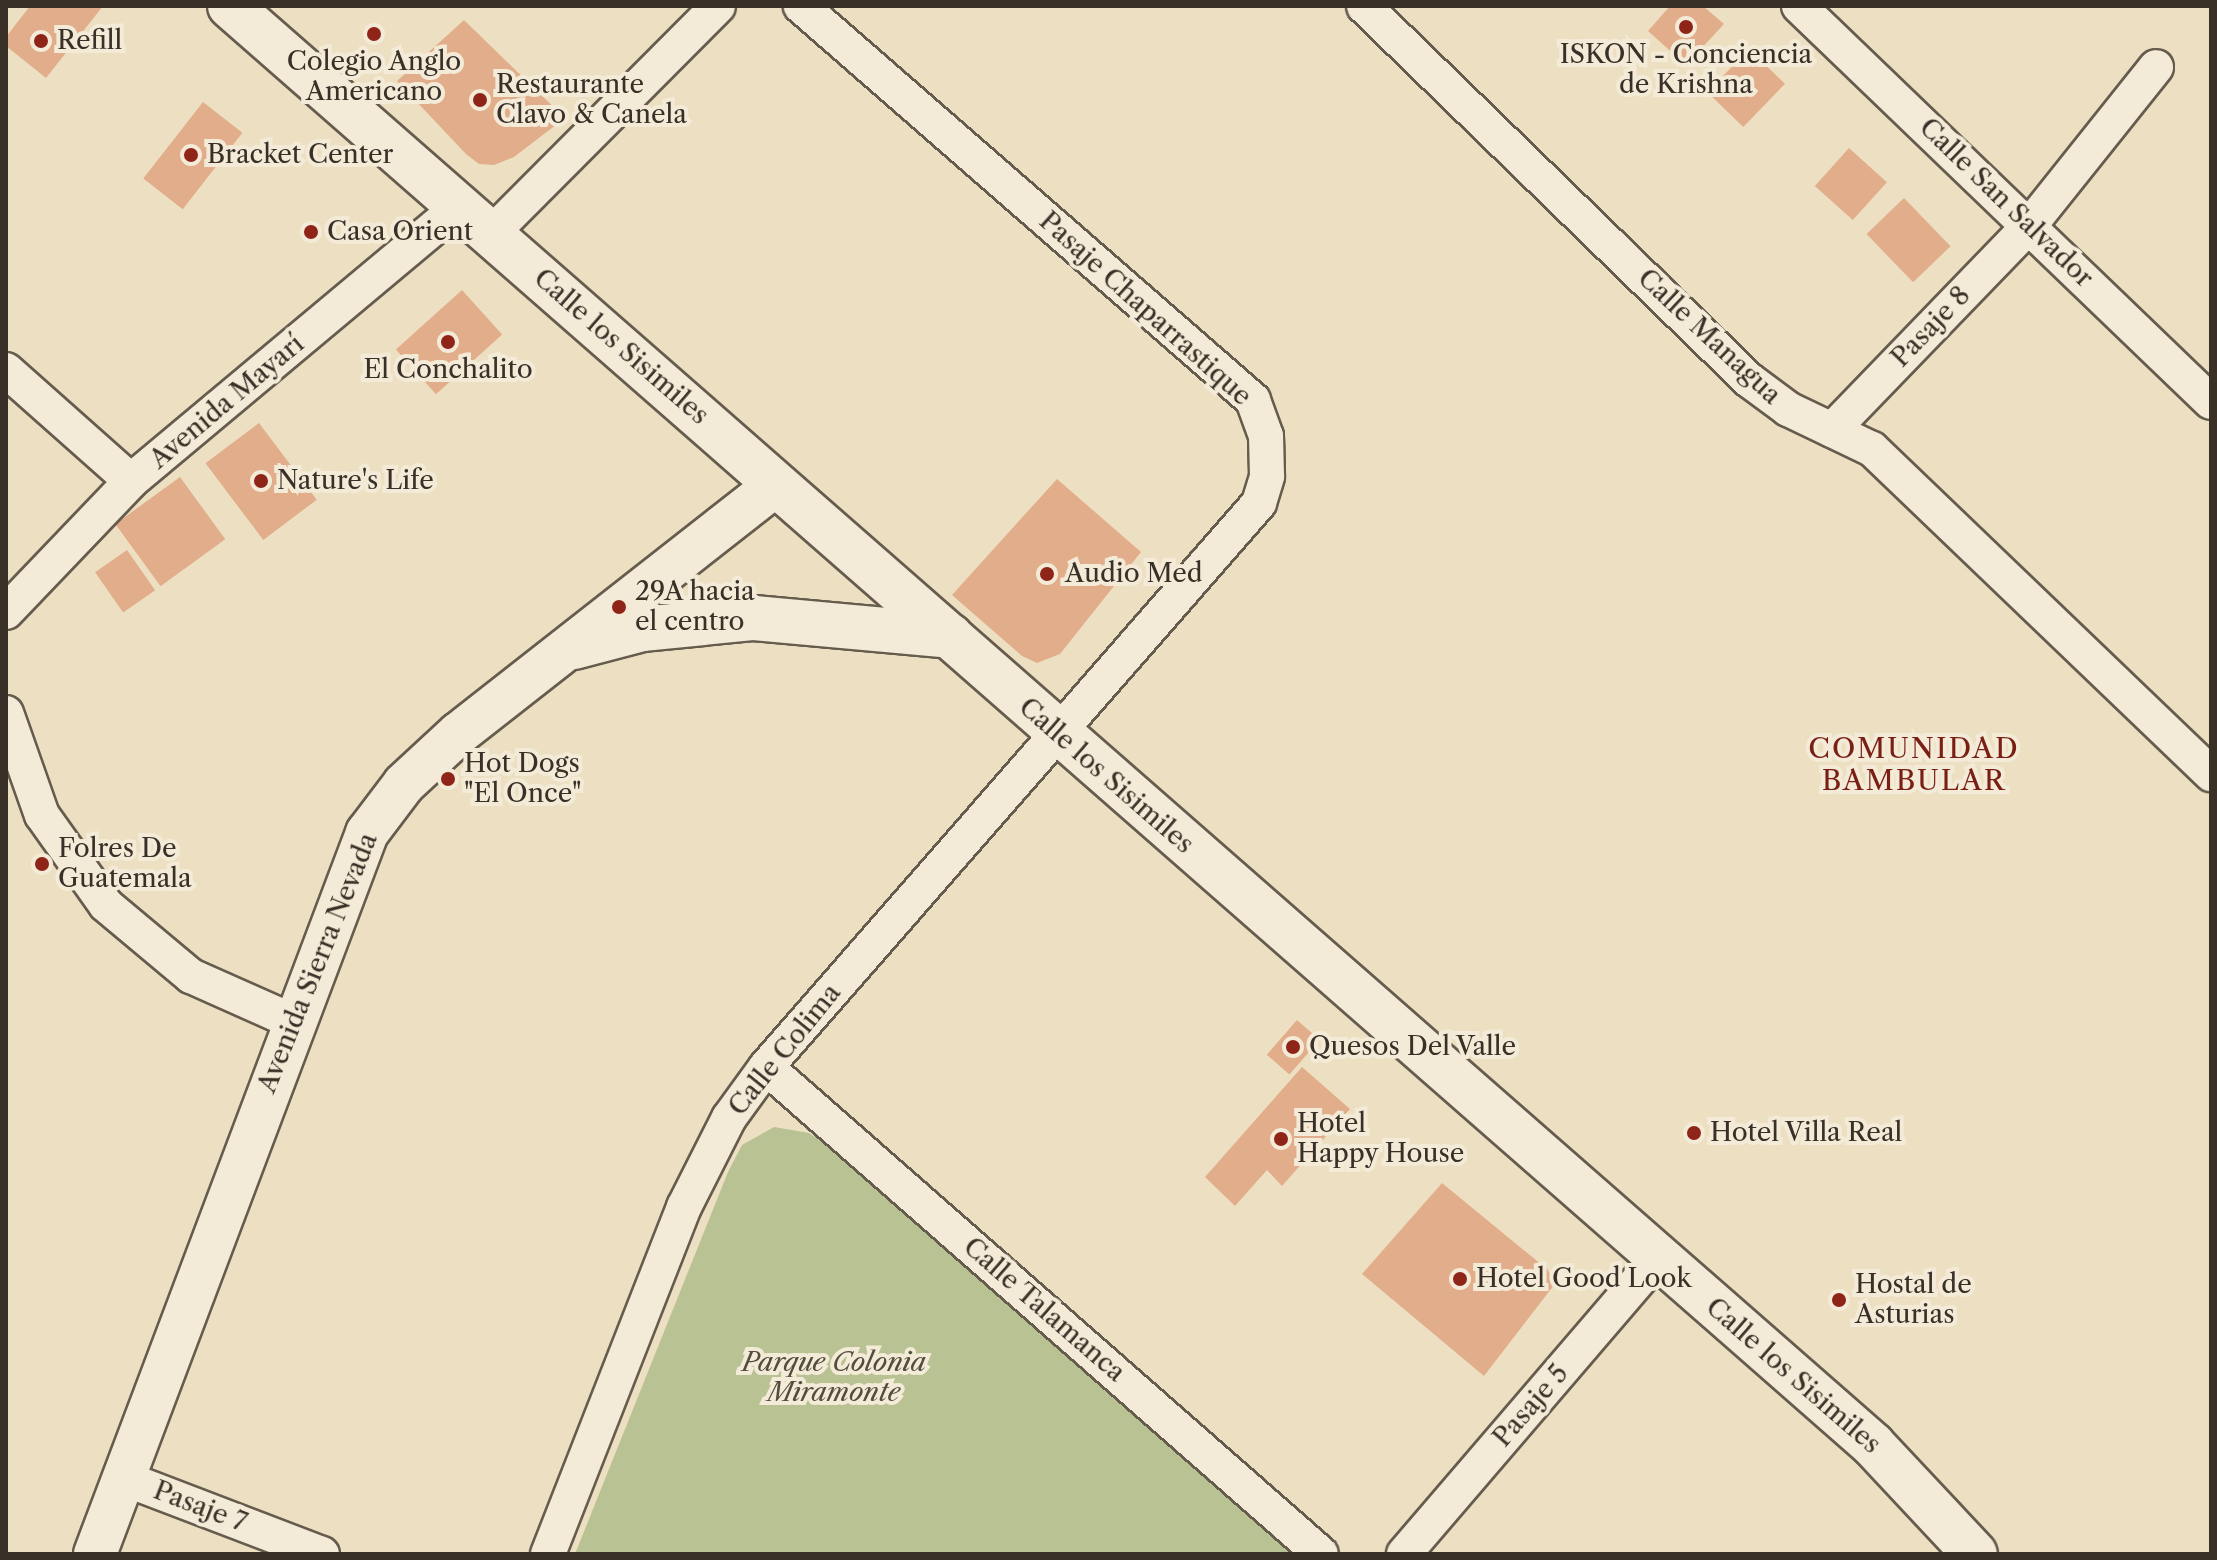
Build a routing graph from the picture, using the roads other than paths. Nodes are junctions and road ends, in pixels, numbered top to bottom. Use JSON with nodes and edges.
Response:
{"nodes":[{"id":1,"x":230,"y":6,"type":"edge"},
{"id":2,"x":718,"y":6,"type":"edge"},
{"id":3,"x":801,"y":6,"type":"edge"},
{"id":4,"x":1364,"y":6,"type":"edge"},
{"id":5,"x":1799,"y":6,"type":"edge"},
{"id":6,"x":2156,"y":67,"type":"dead end"},
{"id":7,"x":476,"y":219,"type":"junction"},
{"id":8,"x":2030,"y":225,"type":"junction"},
{"id":9,"x":6,"y":370,"type":"edge"},
{"id":10,"x":2211,"y":402,"type":"edge"},
{"id":11,"x":1832,"y":430,"type":"junction"},
{"id":12,"x":131,"y":481,"type":"junction"},
{"id":13,"x":777,"y":484,"type":"junction"},
{"id":14,"x":6,"y":612,"type":"edge"},
{"id":15,"x":950,"y":636,"type":"junction"},
{"id":16,"x":574,"y":647,"type":"junction"},
{"id":17,"x":6,"y":713,"type":"edge"},
{"id":18,"x":1055,"y":732,"type":"junction"},
{"id":19,"x":2211,"y":774,"type":"edge"},
{"id":20,"x":292,"y":1021,"type":"junction"},
{"id":21,"x":766,"y":1067,"type":"junction"},
{"id":22,"x":1658,"y":1258,"type":"junction"},
{"id":23,"x":123,"y":1478,"type":"junction"},
{"id":24,"x":95,"y":1554,"type":"edge"},
{"id":25,"x":322,"y":1554,"type":"edge"},
{"id":26,"x":548,"y":1554,"type":"edge"},
{"id":27,"x":1321,"y":1554,"type":"edge"},
{"id":28,"x":1404,"y":1554,"type":"edge"},
{"id":29,"x":1975,"y":1554,"type":"edge"}],
"edges":[{"from":1,"to":7,"type":"main road","name":"Calle los Sisimiles"},
{"from":2,"to":7,"type":"street"},
{"from":3,"to":18,"type":"street","name":"Pasaje Chaparrastique"},
{"from":4,"to":11,"type":"street","name":"Calle Managua"},
{"from":5,"to":8,"type":"street","name":"Calle San Salvador"},
{"from":6,"to":8,"type":"street","name":"Pasaje 8"},
{"from":7,"to":12,"type":"street","name":"Avenida Mayarí"},
{"from":7,"to":13,"type":"main road","name":"Calle los Sisimiles"},
{"from":8,"to":10,"type":"street","name":"Calle San Salvador"},
{"from":8,"to":11,"type":"street","name":"Pasaje 8"},
{"from":9,"to":12,"type":"street"},
{"from":11,"to":19,"type":"street","name":"Calle Managua"},
{"from":12,"to":14,"type":"street","name":"Avenida Mayarí"},
{"from":13,"to":15,"type":"main road","name":"Calle los Sisimiles"},
{"from":13,"to":16,"type":"street","name":"Avenida Sierra Nevada"},
{"from":15,"to":16,"type":"main road"},
{"from":15,"to":18,"type":"main road","name":"Calle los Sisimiles"},
{"from":16,"to":20,"type":"street","name":"Avenida Sierra Nevada"},
{"from":17,"to":20,"type":"street"},
{"from":18,"to":21,"type":"street","name":"Calle Colima"},
{"from":18,"to":22,"type":"main road","name":"Calle los Sisimiles"},
{"from":20,"to":23,"type":"street","name":"Avenida Sierra Nevada"},
{"from":21,"to":26,"type":"street","name":"Calle Colima"},
{"from":21,"to":27,"type":"street","name":"Calle Talamanca"},
{"from":22,"to":28,"type":"street","name":"Pasaje 5"},
{"from":22,"to":29,"type":"main road","name":"Calle los Sisimiles"},
{"from":23,"to":24,"type":"street","name":"Avenida Sierra Nevada"},
{"from":23,"to":25,"type":"street","name":"Pasaje 7"}]}
